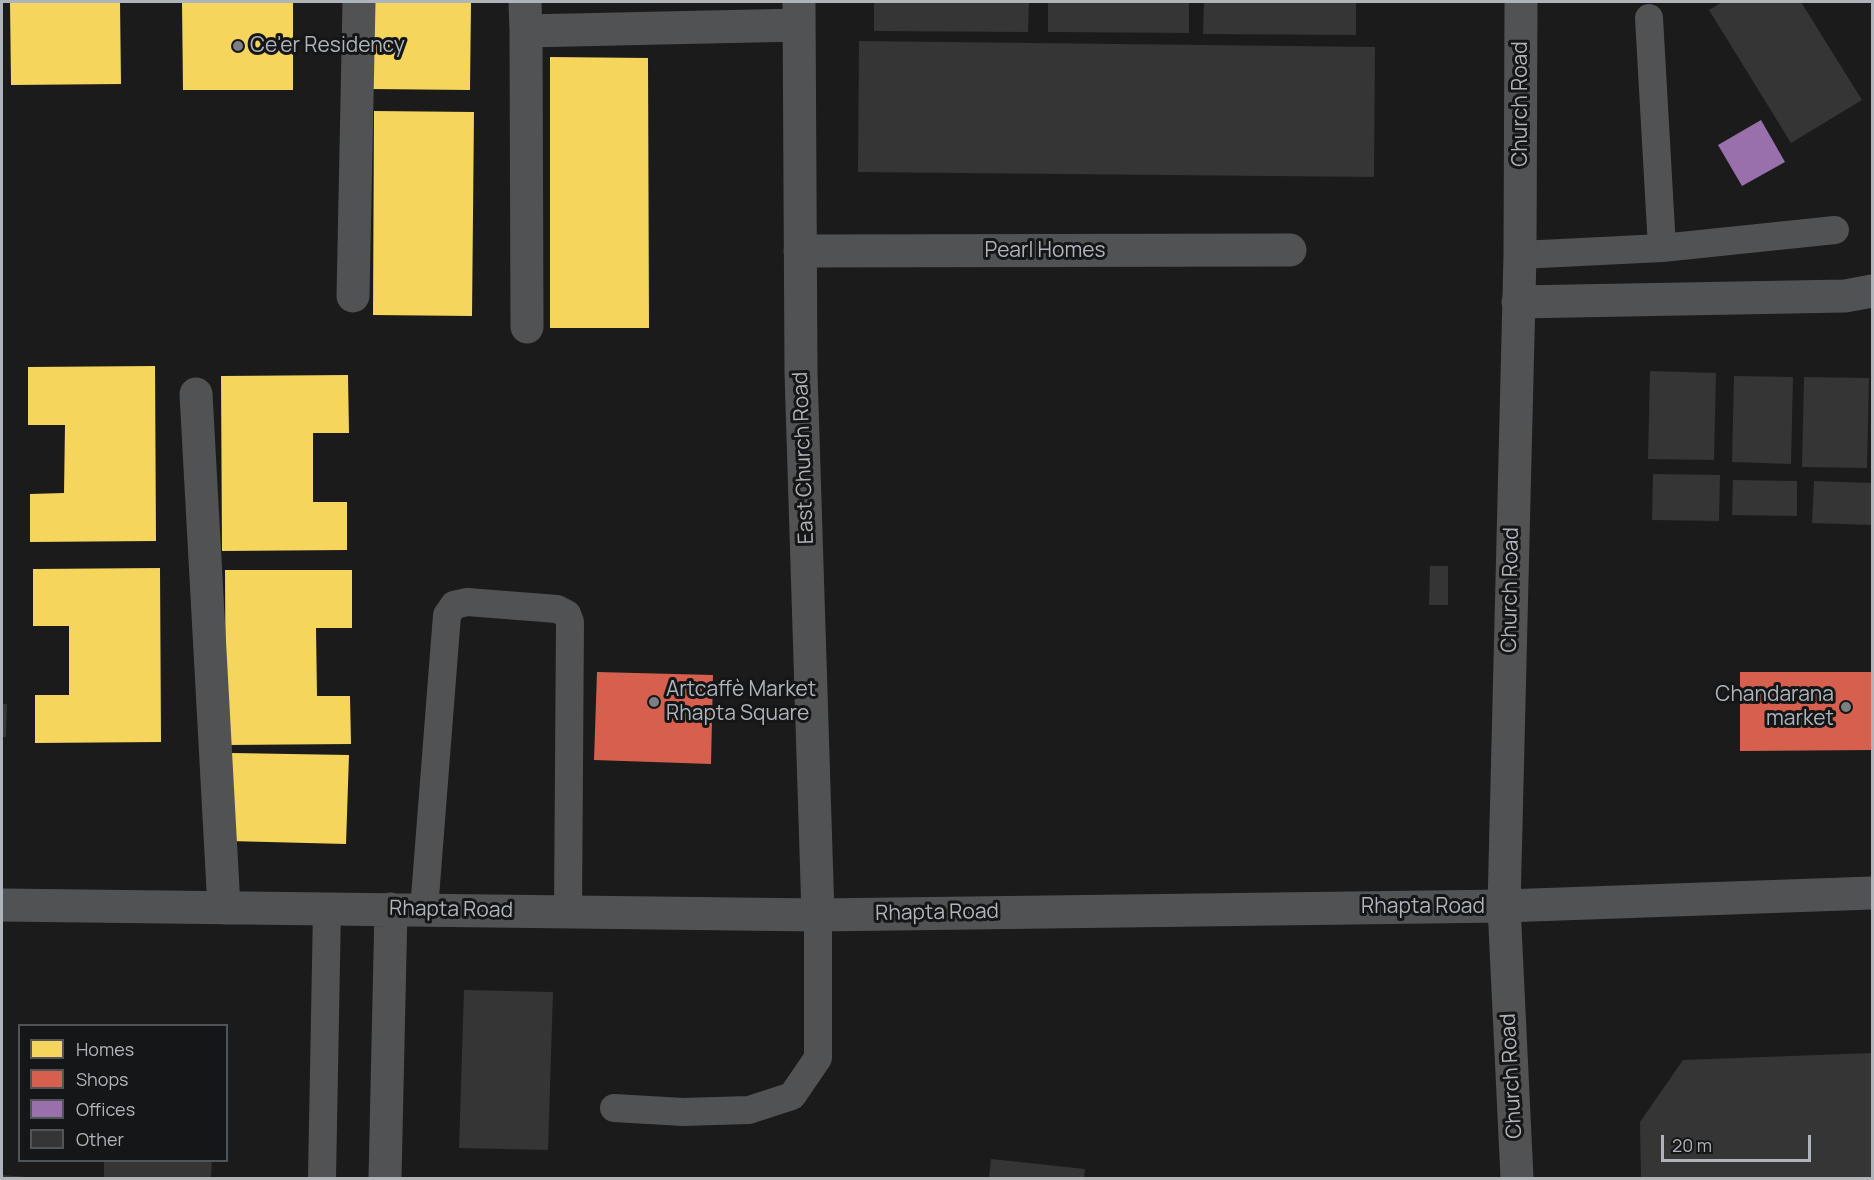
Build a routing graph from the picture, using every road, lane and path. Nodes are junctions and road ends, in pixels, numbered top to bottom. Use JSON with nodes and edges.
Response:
{"nodes":[{"id":1,"x":359,"y":2,"type":"edge"},
{"id":2,"x":1521,"y":2,"type":"edge"},
{"id":3,"x":799,"y":13,"type":"edge"},
{"id":4,"x":526,"y":16,"type":"edge"},
{"id":5,"x":1649,"y":18,"type":"dead end"},
{"id":6,"x":1835,"y":230,"type":"dead end"},
{"id":7,"x":1662,"y":248,"type":"junction"},
{"id":8,"x":1290,"y":250,"type":"dead end"},
{"id":9,"x":800,"y":252,"type":"junction"},
{"id":10,"x":1520,"y":255,"type":"junction"},
{"id":11,"x":1872,"y":291,"type":"edge"},
{"id":12,"x":353,"y":296,"type":"dead end"},
{"id":13,"x":1518,"y":302,"type":"junction"},
{"id":14,"x":527,"y":327,"type":"dead end"},
{"id":15,"x":196,"y":394,"type":"dead end"},
{"id":16,"x":1872,"y":893,"type":"edge"},
{"id":17,"x":2,"y":905,"type":"edge"},
{"id":18,"x":1504,"y":906,"type":"junction"},
{"id":19,"x":224,"y":908,"type":"junction"},
{"id":20,"x":327,"y":909,"type":"junction"},
{"id":21,"x":391,"y":909,"type":"junction"},
{"id":22,"x":424,"y":910,"type":"junction"},
{"id":23,"x":568,"y":911,"type":"junction"},
{"id":24,"x":818,"y":915,"type":"junction"},
{"id":25,"x":614,"y":1107,"type":"dead end"},
{"id":26,"x":322,"y":1179,"type":"edge"},
{"id":27,"x":385,"y":1179,"type":"edge"},
{"id":28,"x":1516,"y":1179,"type":"edge"}],
"edges":[{"from":1,"to":12,"type":"street"},
{"from":2,"to":10,"type":"street","name":"Church Road"},
{"from":3,"to":4,"type":"street"},
{"from":3,"to":9,"type":"street","name":"East Church Road"},
{"from":4,"to":14,"type":"street"},
{"from":5,"to":7,"type":"lane"},
{"from":6,"to":7,"type":"lane"},
{"from":7,"to":10,"type":"lane"},
{"from":8,"to":9,"type":"street","name":"Pearl Homes"},
{"from":9,"to":24,"type":"street","name":"East Church Road"},
{"from":10,"to":13,"type":"street","name":"Church Road"},
{"from":11,"to":13,"type":"street"},
{"from":13,"to":18,"type":"street","name":"Church Road"},
{"from":15,"to":19,"type":"street"},
{"from":16,"to":18,"type":"street","name":"Rhapta Road"},
{"from":17,"to":19,"type":"street","name":"Rhapta Road"},
{"from":18,"to":24,"type":"street","name":"Rhapta Road"},
{"from":18,"to":28,"type":"street","name":"Church Road"},
{"from":19,"to":20,"type":"street","name":"Rhapta Road"},
{"from":20,"to":21,"type":"street","name":"Rhapta Road"},
{"from":20,"to":26,"type":"lane"},
{"from":21,"to":22,"type":"street","name":"Rhapta Road"},
{"from":21,"to":27,"type":"street"},
{"from":22,"to":23,"type":"street","name":"Rhapta Road"},
{"from":22,"to":23,"type":"lane"},
{"from":23,"to":24,"type":"street","name":"Rhapta Road"},
{"from":24,"to":25,"type":"lane"}]}
